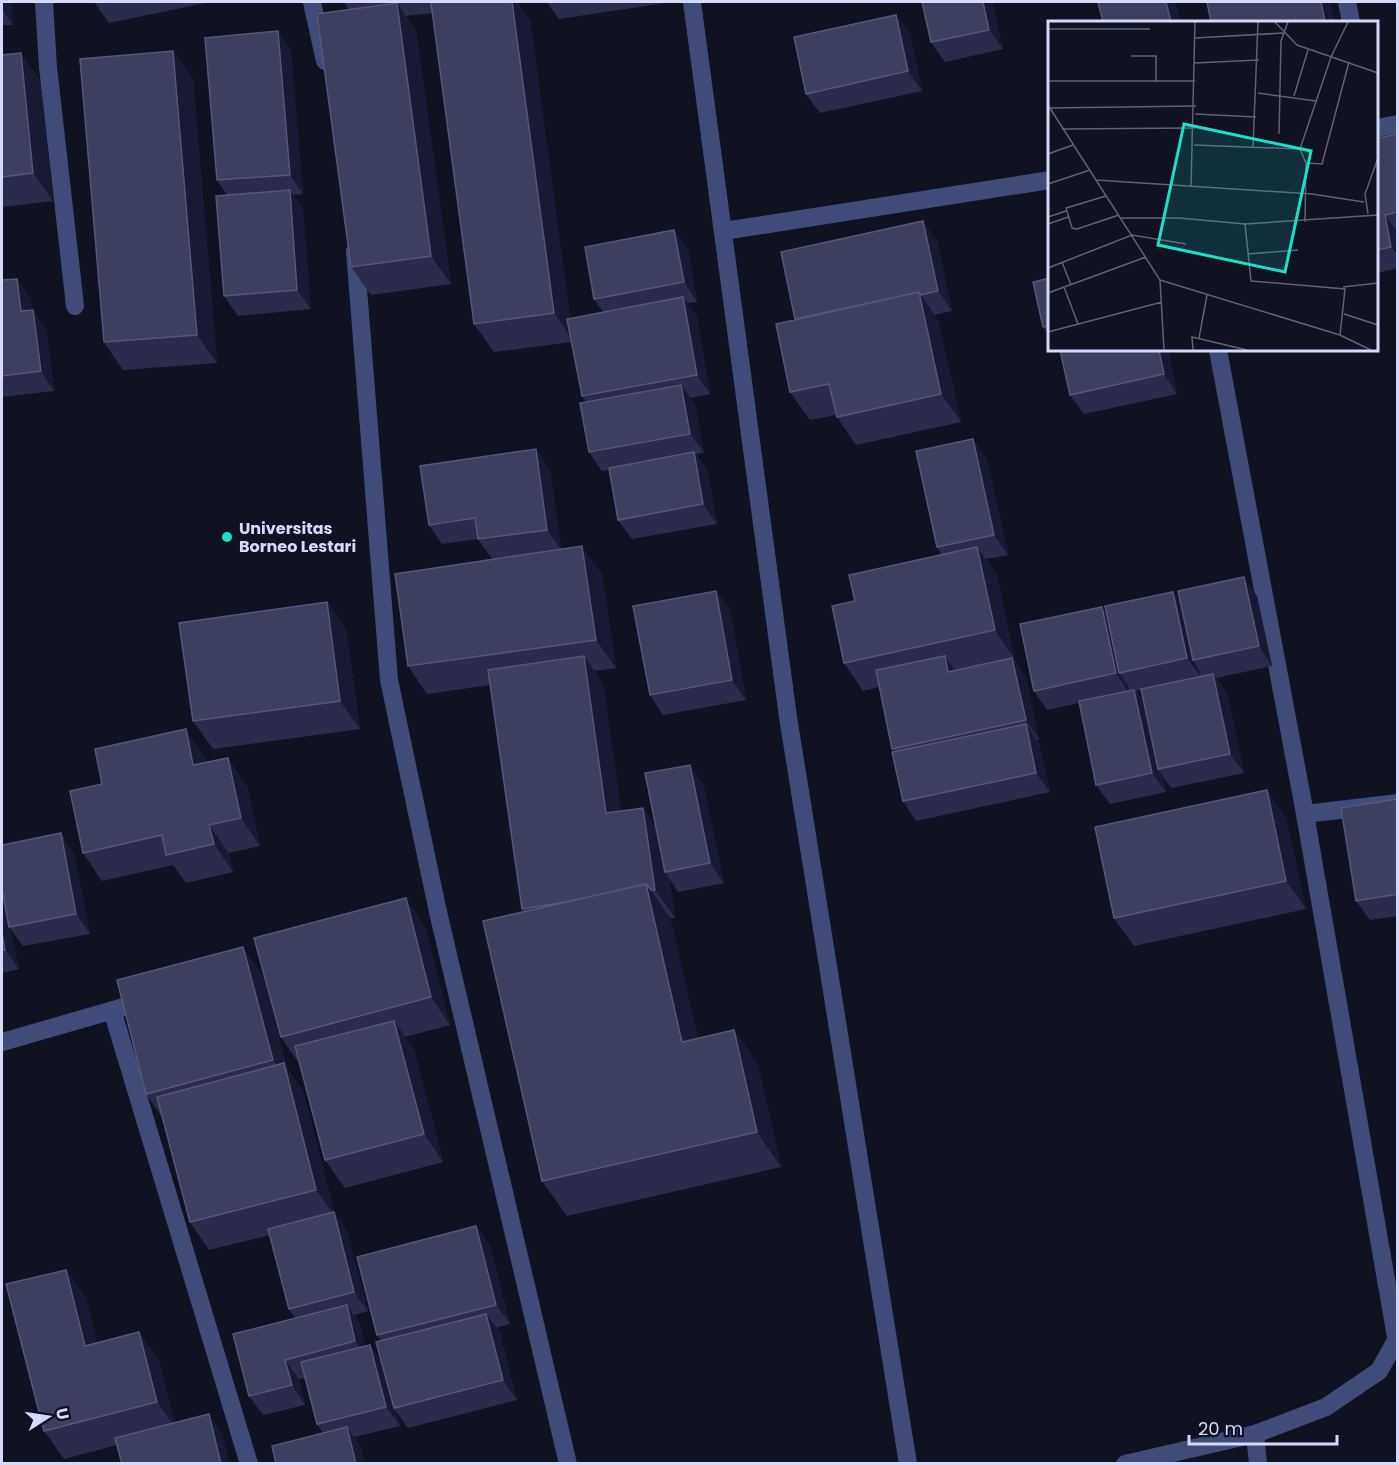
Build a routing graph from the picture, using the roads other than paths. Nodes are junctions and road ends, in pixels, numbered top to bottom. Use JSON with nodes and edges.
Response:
{"nodes":[{"id":1,"x":44,"y":2,"type":"edge"},
{"id":2,"x":312,"y":2,"type":"edge"},
{"id":3,"x":692,"y":2,"type":"edge"},
{"id":4,"x":1347,"y":2,"type":"edge"},
{"id":5,"x":1351,"y":21,"type":"edge"},
{"id":6,"x":329,"y":79,"type":"edge"},
{"id":7,"x":1398,"y":124,"type":"edge"},
{"id":8,"x":1378,"y":128,"type":"edge"},
{"id":9,"x":1048,"y":180,"type":"edge"},
{"id":10,"x":724,"y":231,"type":"junction"},
{"id":11,"x":354,"y":239,"type":"edge"},
{"id":12,"x":75,"y":306,"type":"dead end"},
{"id":13,"x":1218,"y":351,"type":"edge"},
{"id":14,"x":1398,"y":803,"type":"edge"},
{"id":15,"x":1305,"y":814,"type":"junction"},
{"id":16,"x":438,"y":912,"type":"junction"},
{"id":17,"x":416,"y":919,"type":"dead end"},
{"id":18,"x":146,"y":1000,"type":"edge"},
{"id":19,"x":112,"y":1010,"type":"junction"},
{"id":20,"x":2,"y":1042,"type":"edge"},
{"id":21,"x":1397,"y":1337,"type":"edge"},
{"id":22,"x":1255,"y":1434,"type":"junction"},
{"id":23,"x":249,"y":1464,"type":"edge"},
{"id":24,"x":568,"y":1464,"type":"edge"},
{"id":25,"x":908,"y":1464,"type":"edge"},
{"id":26,"x":1125,"y":1464,"type":"edge"},
{"id":27,"x":1258,"y":1464,"type":"edge"}],
"edges":[{"from":1,"to":12,"type":"street"},
{"from":2,"to":6,"type":"street"},
{"from":3,"to":10,"type":"street"},
{"from":4,"to":5,"type":"street"},
{"from":7,"to":8,"type":"street"},
{"from":9,"to":10,"type":"street"},
{"from":10,"to":25,"type":"street"},
{"from":11,"to":16,"type":"street"},
{"from":13,"to":15,"type":"street"},
{"from":14,"to":15,"type":"street"},
{"from":15,"to":21,"type":"street"},
{"from":16,"to":17,"type":"street"},
{"from":16,"to":24,"type":"street"},
{"from":18,"to":19,"type":"street"},
{"from":19,"to":20,"type":"street"},
{"from":19,"to":23,"type":"street"},
{"from":21,"to":22,"type":"street"},
{"from":22,"to":26,"type":"street"},
{"from":22,"to":27,"type":"street"}]}
